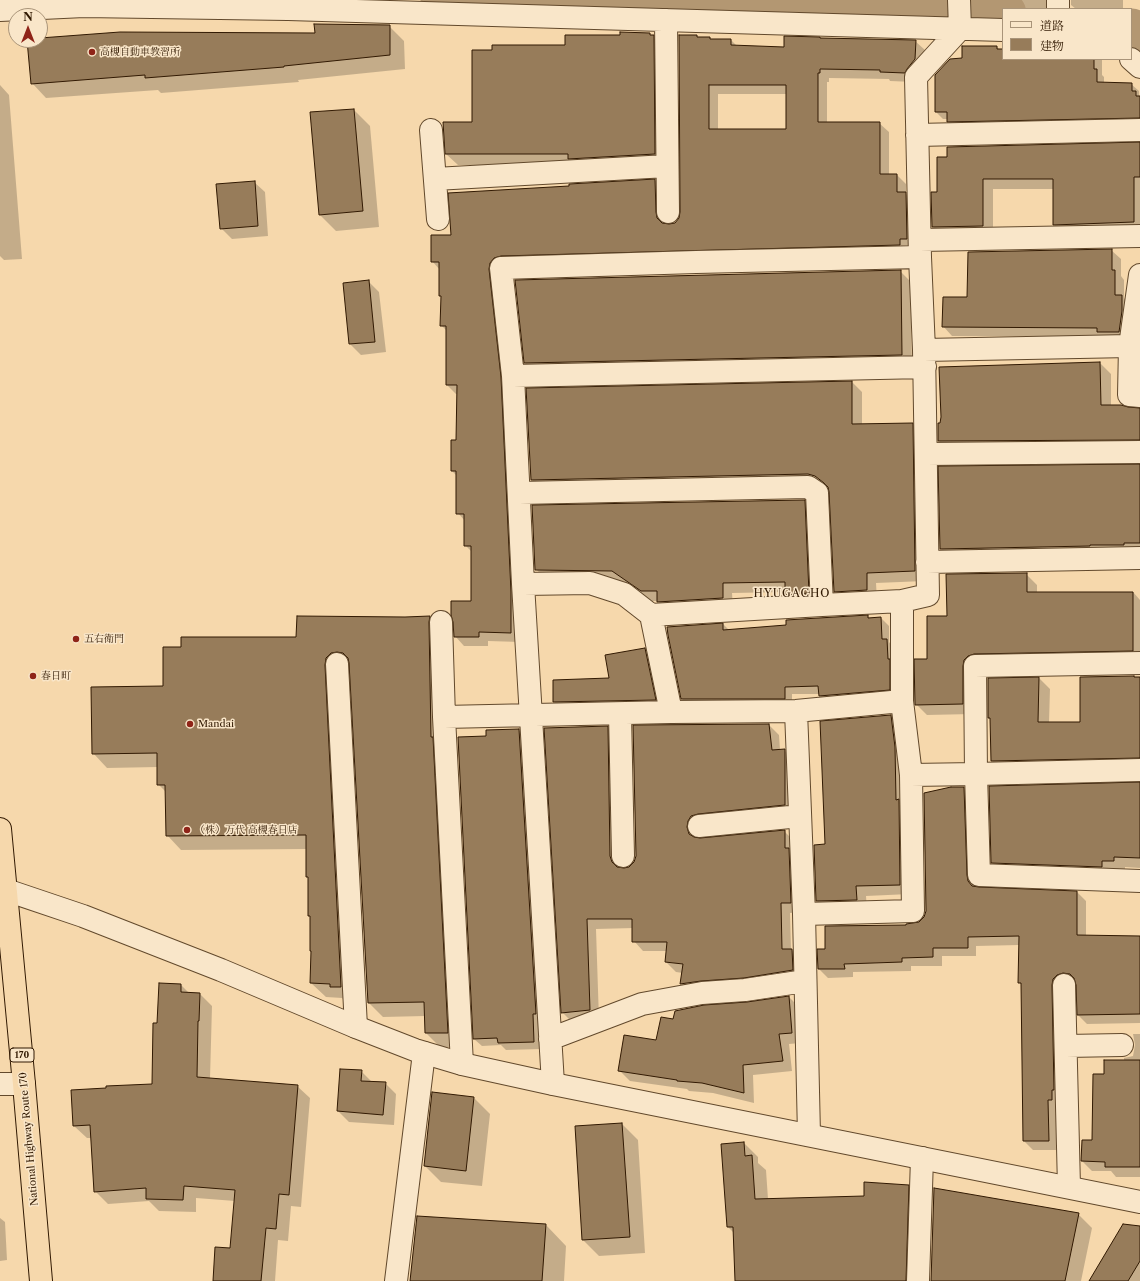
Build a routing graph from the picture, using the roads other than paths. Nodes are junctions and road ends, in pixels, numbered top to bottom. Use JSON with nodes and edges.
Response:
{"nodes":[{"id":1,"x":0,"y":10,"type":"edge"},
{"id":2,"x":960,"y":14,"type":"edge"},
{"id":3,"x":666,"y":20,"type":"junction"},
{"id":4,"x":1002,"y":30,"type":"edge"},
{"id":5,"x":1132,"y":60,"type":"edge"},
{"id":6,"x":1140,"y":67,"type":"edge"},
{"id":7,"x":431,"y":130,"type":"dead end"},
{"id":8,"x":1140,"y":130,"type":"edge"},
{"id":9,"x":917,"y":135,"type":"junction"},
{"id":10,"x":668,"y":166,"type":"junction"},
{"id":11,"x":435,"y":179,"type":"junction"},
{"id":12,"x":668,"y":212,"type":"dead end"},
{"id":13,"x":438,"y":219,"type":"dead end"},
{"id":14,"x":1140,"y":236,"type":"edge"},
{"id":15,"x":920,"y":249,"type":"junction"},
{"id":16,"x":1140,"y":275,"type":"edge"},
{"id":17,"x":1130,"y":346,"type":"junction"},
{"id":18,"x":924,"y":358,"type":"junction"},
{"id":19,"x":513,"y":376,"type":"junction"},
{"id":20,"x":1140,"y":396,"type":"edge"},
{"id":21,"x":1140,"y":452,"type":"edge"},
{"id":22,"x":926,"y":454,"type":"junction"},
{"id":23,"x":518,"y":493,"type":"junction"},
{"id":24,"x":1140,"y":558,"type":"edge"},
{"id":25,"x":927,"y":562,"type":"junction"},
{"id":26,"x":523,"y":584,"type":"junction"},
{"id":27,"x":902,"y":601,"type":"junction"},
{"id":28,"x":822,"y":606,"type":"junction"},
{"id":29,"x":650,"y":615,"type":"junction"},
{"id":30,"x":441,"y":622,"type":"dead end"},
{"id":31,"x":1140,"y":663,"type":"edge"},
{"id":32,"x":338,"y":664,"type":"dead end"},
{"id":33,"x":902,"y":701,"type":"junction"},
{"id":34,"x":796,"y":711,"type":"junction"},
{"id":35,"x":671,"y":712,"type":"junction"},
{"id":36,"x":620,"y":714,"type":"junction"},
{"id":37,"x":532,"y":716,"type":"junction"},
{"id":38,"x":444,"y":718,"type":"junction"},
{"id":39,"x":1140,"y":770,"type":"edge"},
{"id":40,"x":976,"y":774,"type":"junction"},
{"id":41,"x":911,"y":775,"type":"junction"},
{"id":42,"x":800,"y":816,"type":"junction"},
{"id":43,"x":698,"y":826,"type":"dead end"},
{"id":44,"x":0,"y":829,"type":"edge"},
{"id":45,"x":624,"y":856,"type":"dead end"},
{"id":46,"x":1140,"y":881,"type":"edge"},
{"id":47,"x":3,"y":889,"type":"edge"},
{"id":48,"x":804,"y":914,"type":"junction"},
{"id":49,"x":805,"y":981,"type":"junction"},
{"id":50,"x":1064,"y":985,"type":"dead end"},
{"id":51,"x":356,"y":1027,"type":"junction"},
{"id":52,"x":550,"y":1039,"type":"junction"},
{"id":53,"x":1122,"y":1045,"type":"dead end"},
{"id":54,"x":1066,"y":1046,"type":"junction"},
{"id":55,"x":424,"y":1053,"type":"junction"},
{"id":56,"x":462,"y":1064,"type":"junction"},
{"id":57,"x":0,"y":1084,"type":"edge"},
{"id":58,"x":24,"y":1084,"type":"junction"},
{"id":59,"x":553,"y":1084,"type":"junction"},
{"id":60,"x":809,"y":1135,"type":"junction"},
{"id":61,"x":922,"y":1158,"type":"junction"},
{"id":62,"x":1069,"y":1187,"type":"junction"},
{"id":63,"x":1140,"y":1202,"type":"edge"},
{"id":64,"x":41,"y":1281,"type":"edge"},
{"id":65,"x":396,"y":1281,"type":"edge"},
{"id":66,"x":918,"y":1281,"type":"edge"}],
"edges":[{"from":1,"to":3,"type":"street"},
{"from":2,"to":3,"type":"street"},
{"from":2,"to":4,"type":"street"},
{"from":2,"to":9,"type":"street"},
{"from":3,"to":10,"type":"street"},
{"from":5,"to":6,"type":"street"},
{"from":7,"to":11,"type":"street"},
{"from":8,"to":9,"type":"street"},
{"from":9,"to":15,"type":"street"},
{"from":10,"to":11,"type":"street"},
{"from":10,"to":12,"type":"street"},
{"from":11,"to":13,"type":"street"},
{"from":14,"to":15,"type":"street"},
{"from":15,"to":18,"type":"street"},
{"from":15,"to":19,"type":"street"},
{"from":16,"to":17,"type":"street"},
{"from":17,"to":18,"type":"street"},
{"from":17,"to":20,"type":"street"},
{"from":18,"to":19,"type":"street"},
{"from":18,"to":22,"type":"street"},
{"from":19,"to":23,"type":"street"},
{"from":21,"to":22,"type":"street"},
{"from":22,"to":25,"type":"street"},
{"from":23,"to":26,"type":"street"},
{"from":23,"to":28,"type":"street"},
{"from":24,"to":25,"type":"street"},
{"from":25,"to":27,"type":"street"},
{"from":26,"to":29,"type":"street"},
{"from":26,"to":37,"type":"street"},
{"from":27,"to":28,"type":"street"},
{"from":27,"to":33,"type":"street"},
{"from":28,"to":29,"type":"street"},
{"from":29,"to":35,"type":"street"},
{"from":30,"to":38,"type":"street"},
{"from":31,"to":40,"type":"street"},
{"from":32,"to":51,"type":"street"},
{"from":33,"to":34,"type":"street"},
{"from":33,"to":41,"type":"street"},
{"from":34,"to":35,"type":"street"},
{"from":34,"to":42,"type":"street"},
{"from":35,"to":36,"type":"street"},
{"from":36,"to":37,"type":"street"},
{"from":36,"to":45,"type":"street"},
{"from":37,"to":38,"type":"street"},
{"from":37,"to":52,"type":"street"},
{"from":38,"to":56,"type":"street"},
{"from":39,"to":40,"type":"street"},
{"from":40,"to":41,"type":"street"},
{"from":40,"to":46,"type":"street"},
{"from":41,"to":48,"type":"street"},
{"from":42,"to":43,"type":"street"},
{"from":42,"to":48,"type":"street"},
{"from":44,"to":47,"type":"highway","name":"National Highway Route 170","number":"170"},
{"from":47,"to":51,"type":"street"},
{"from":47,"to":58,"type":"highway","name":"National Highway Route 170","number":"170"},
{"from":48,"to":49,"type":"street"},
{"from":49,"to":52,"type":"street"},
{"from":49,"to":60,"type":"street"},
{"from":50,"to":54,"type":"street"},
{"from":51,"to":55,"type":"street"},
{"from":52,"to":59,"type":"street"},
{"from":53,"to":54,"type":"street"},
{"from":54,"to":62,"type":"street"},
{"from":55,"to":56,"type":"street"},
{"from":55,"to":65,"type":"street"},
{"from":56,"to":59,"type":"street"},
{"from":57,"to":58,"type":"street"},
{"from":58,"to":64,"type":"highway","name":"National Highway Route 170","number":"170"},
{"from":59,"to":60,"type":"street"},
{"from":60,"to":61,"type":"street"},
{"from":61,"to":62,"type":"street"},
{"from":61,"to":66,"type":"street"},
{"from":62,"to":63,"type":"street"}]}
